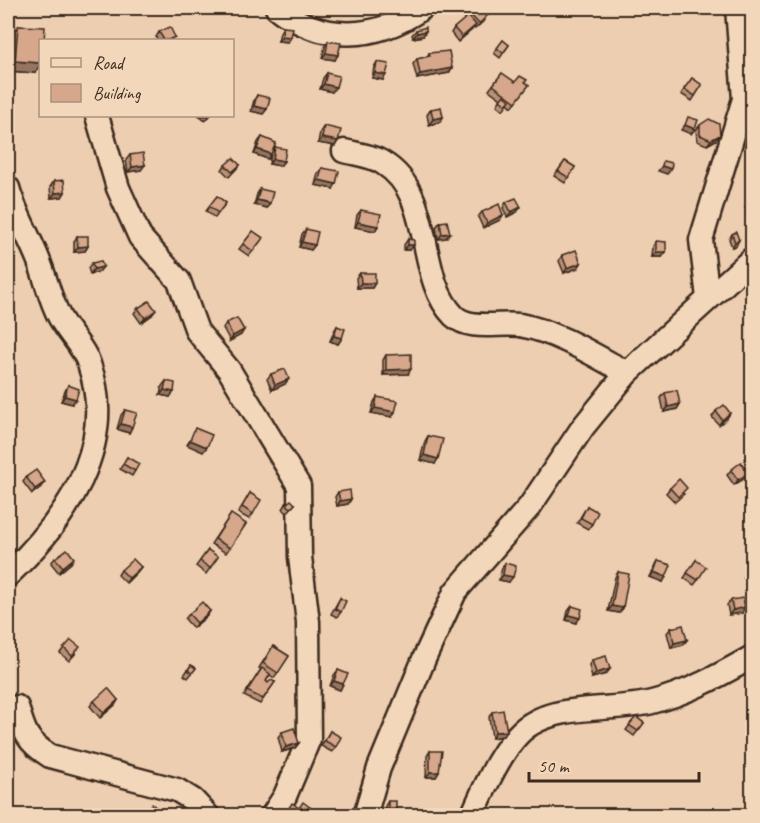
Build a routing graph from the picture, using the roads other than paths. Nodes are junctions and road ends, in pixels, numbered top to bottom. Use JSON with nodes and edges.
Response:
{"nodes":[{"id":1,"x":276,"y":8,"type":"edge"},
{"id":2,"x":420,"y":8,"type":"edge"},
{"id":3,"x":737,"y":8,"type":"edge"},
{"id":4,"x":97,"y":117,"type":"edge"},
{"id":5,"x":344,"y":151,"type":"dead end"},
{"id":6,"x":8,"y":188,"type":"edge"},
{"id":7,"x":753,"y":259,"type":"edge"},
{"id":8,"x":708,"y":298,"type":"junction"},
{"id":9,"x":627,"y":373,"type":"junction"},
{"id":10,"x":8,"y":575,"type":"edge"},
{"id":11,"x":753,"y":657,"type":"edge"},
{"id":12,"x":17,"y":707,"type":"dead end"},
{"id":13,"x":208,"y":816,"type":"edge"},
{"id":14,"x":272,"y":816,"type":"edge"},
{"id":15,"x":365,"y":816,"type":"edge"},
{"id":16,"x":472,"y":816,"type":"edge"}],
"edges":[{"from":1,"to":2,"type":"street"},
{"from":3,"to":8,"type":"street"},
{"from":4,"to":14,"type":"street"},
{"from":5,"to":9,"type":"street"},
{"from":6,"to":10,"type":"street"},
{"from":7,"to":8,"type":"street"},
{"from":8,"to":9,"type":"street"},
{"from":9,"to":15,"type":"street"},
{"from":11,"to":16,"type":"street"},
{"from":12,"to":13,"type":"street"}]}
